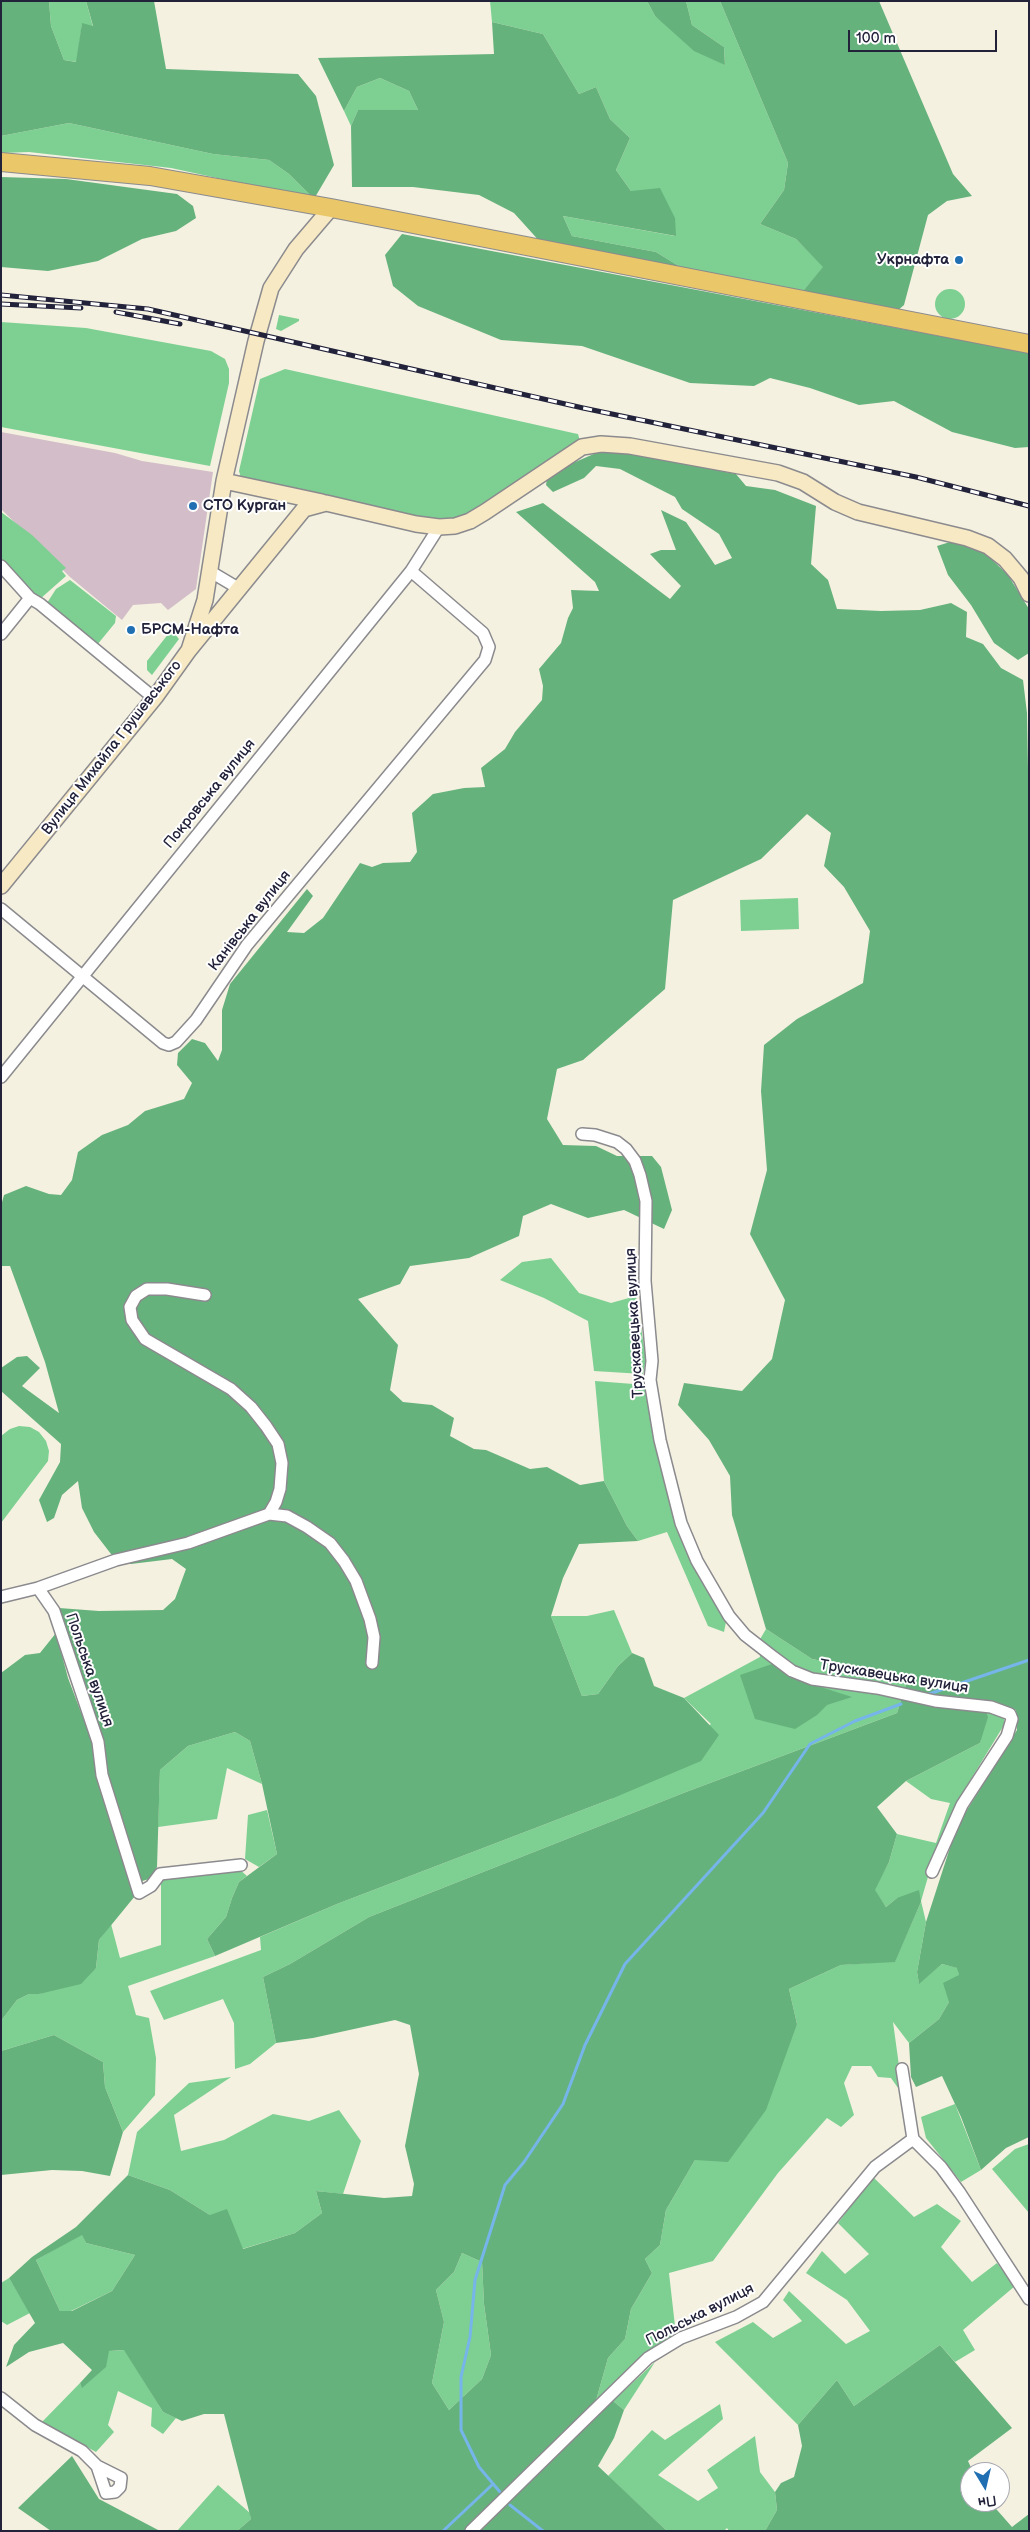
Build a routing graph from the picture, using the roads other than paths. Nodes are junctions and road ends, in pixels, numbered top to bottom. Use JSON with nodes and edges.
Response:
{"nodes":[{"id":1,"x":1,"y":162,"type":"edge"},
{"id":2,"x":331,"y":208,"type":"junction"},
{"id":3,"x":1029,"y":344,"type":"edge"},
{"id":4,"x":224,"y":481,"type":"junction"},
{"id":5,"x":326,"y":503,"type":"junction"},
{"id":6,"x":439,"y":527,"type":"junction"},
{"id":7,"x":1,"y":566,"type":"edge"},
{"id":8,"x":411,"y":571,"type":"junction"},
{"id":9,"x":211,"y":572,"type":"junction"},
{"id":10,"x":238,"y":588,"type":"junction"},
{"id":11,"x":1029,"y":594,"type":"edge"},
{"id":12,"x":30,"y":598,"type":"junction"},
{"id":13,"x":1,"y":634,"type":"edge"},
{"id":14,"x":189,"y":650,"type":"junction"},
{"id":15,"x":154,"y":698,"type":"junction"},
{"id":16,"x":1,"y":886,"type":"edge"},
{"id":17,"x":1,"y":909,"type":"edge"},
{"id":18,"x":82,"y":976,"type":"junction"},
{"id":19,"x":1,"y":1077,"type":"edge"},
{"id":20,"x":582,"y":1134,"type":"dead end"},
{"id":21,"x":205,"y":1295,"type":"dead end"},
{"id":22,"x":269,"y":1514,"type":"junction"},
{"id":23,"x":38,"y":1588,"type":"junction"},
{"id":24,"x":1,"y":1597,"type":"edge"},
{"id":25,"x":372,"y":1662,"type":"dead end"},
{"id":26,"x":241,"y":1865,"type":"dead end"},
{"id":27,"x":932,"y":1872,"type":"dead end"},
{"id":28,"x":902,"y":2069,"type":"dead end"},
{"id":29,"x":913,"y":2139,"type":"junction"},
{"id":30,"x":1029,"y":2299,"type":"edge"},
{"id":31,"x":1,"y":2398,"type":"edge"},
{"id":32,"x":97,"y":2466,"type":"dead end"},
{"id":33,"x":470,"y":2531,"type":"edge"}],
"edges":[{"from":1,"to":2,"type":"main road"},
{"from":2,"to":3,"type":"main road"},
{"from":2,"to":4,"type":"street","name":"Вулиця Михайла Грушевського"},
{"from":4,"to":5,"type":"street"},
{"from":4,"to":9,"type":"street","name":"Вулиця Михайла Грушевського"},
{"from":5,"to":6,"type":"street"},
{"from":5,"to":10,"type":"street"},
{"from":6,"to":8,"type":"street","name":"Покровська вулиця"},
{"from":6,"to":11,"type":"street"},
{"from":7,"to":12,"type":"street"},
{"from":8,"to":18,"type":"street","name":"Покровська вулиця"},
{"from":8,"to":18,"type":"street","name":"Канівська вулиця"},
{"from":9,"to":10,"type":"street"},
{"from":9,"to":14,"type":"street","name":"Вулиця Михайла Грушевського"},
{"from":10,"to":14,"type":"street"},
{"from":12,"to":13,"type":"street"},
{"from":12,"to":15,"type":"street"},
{"from":14,"to":15,"type":"street","name":"Вулиця Михайла Грушевського"},
{"from":15,"to":16,"type":"street","name":"Вулиця Михайла Грушевського"},
{"from":17,"to":18,"type":"street","name":"Канівська вулиця"},
{"from":18,"to":19,"type":"street","name":"Покровська вулиця"},
{"from":20,"to":27,"type":"street","name":"Трускавецька вулиця"},
{"from":21,"to":22,"type":"street"},
{"from":22,"to":23,"type":"street"},
{"from":22,"to":25,"type":"street"},
{"from":23,"to":24,"type":"street"},
{"from":23,"to":26,"type":"street","name":"Польська вулиця"},
{"from":28,"to":29,"type":"street"},
{"from":29,"to":30,"type":"street"},
{"from":29,"to":33,"type":"street","name":"Польська вулиця"},
{"from":31,"to":32,"type":"street"}]}
